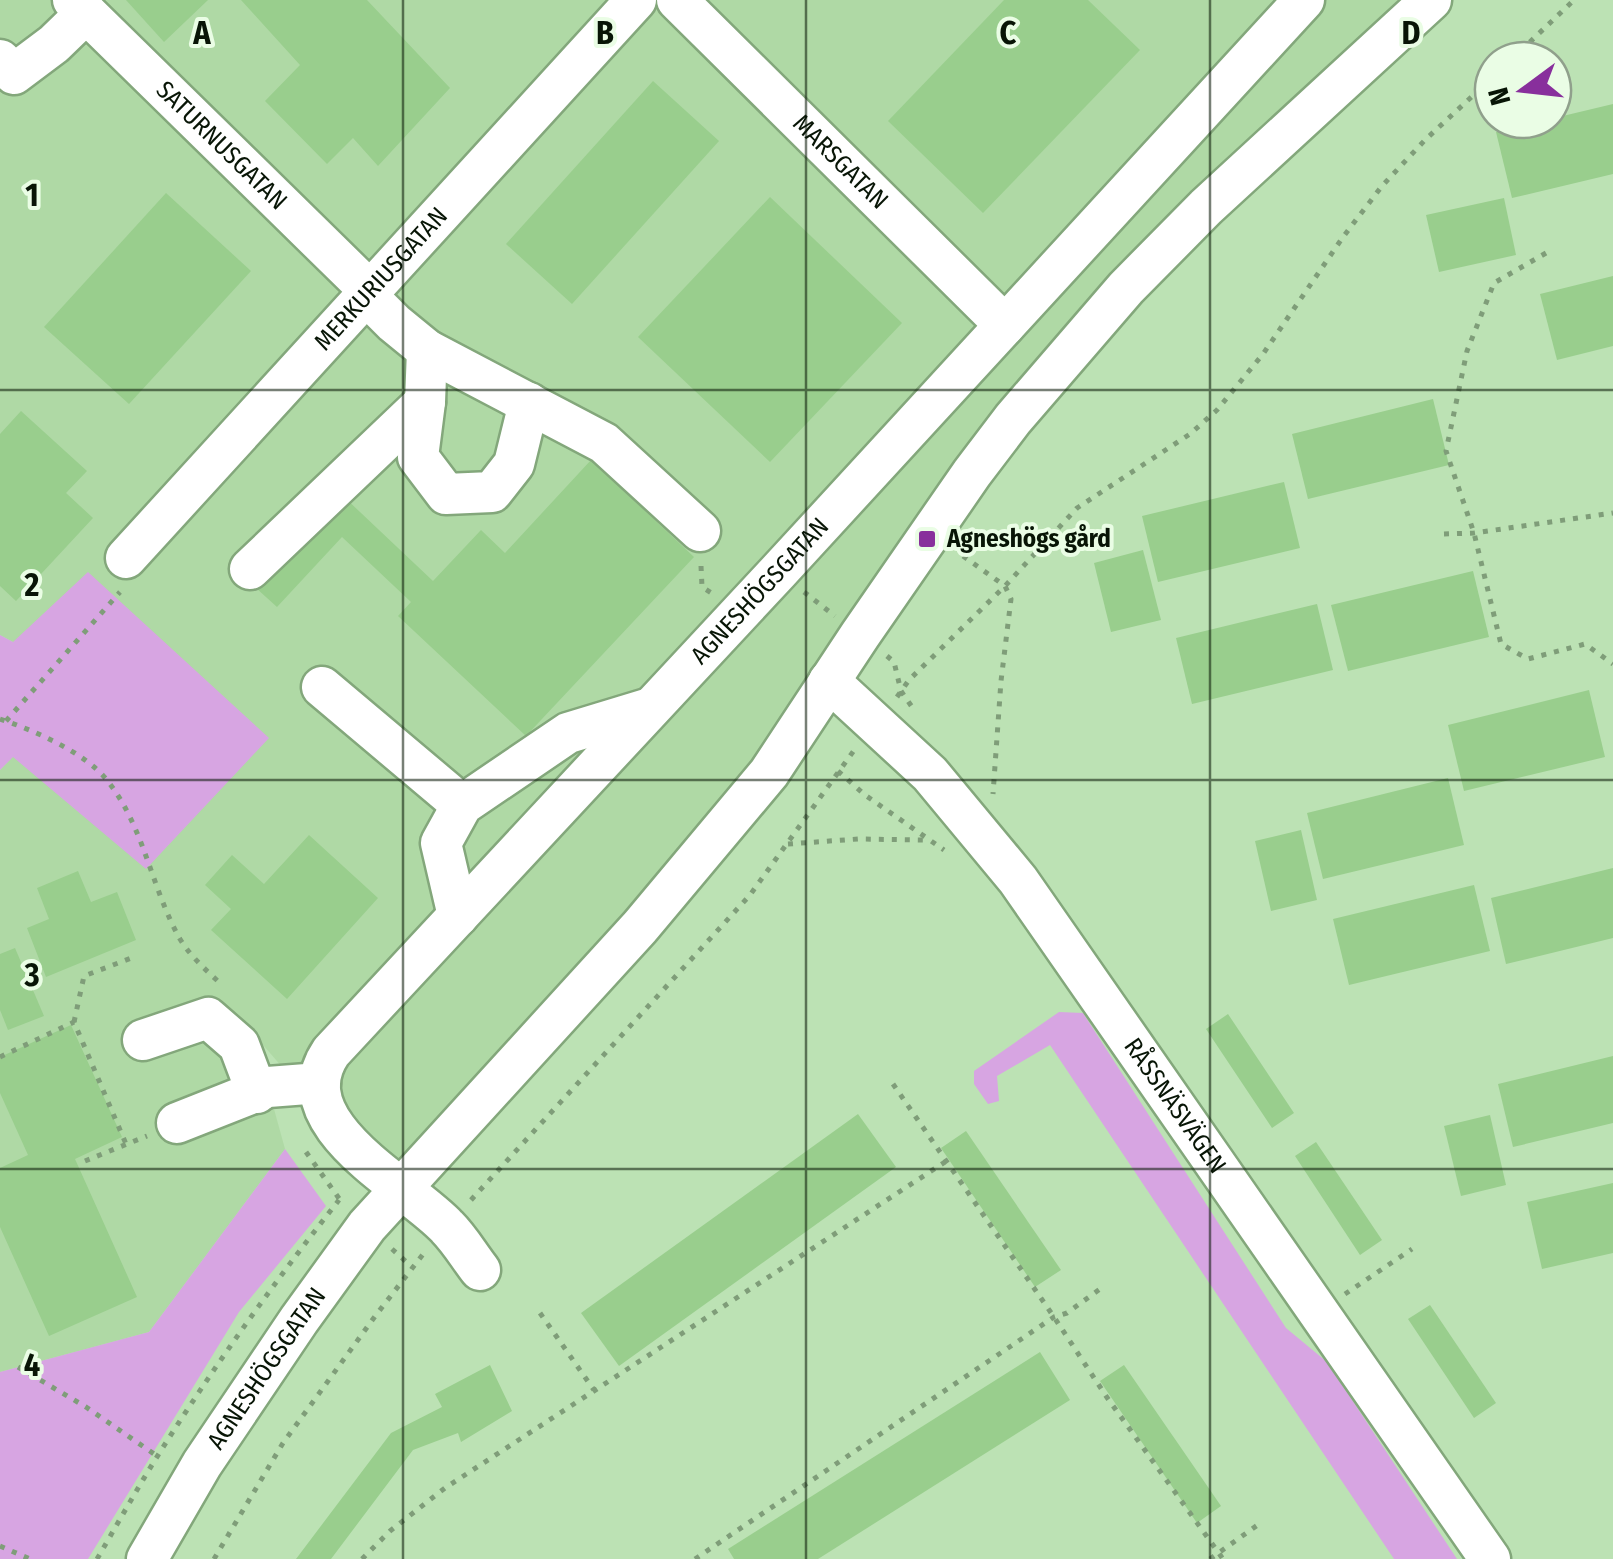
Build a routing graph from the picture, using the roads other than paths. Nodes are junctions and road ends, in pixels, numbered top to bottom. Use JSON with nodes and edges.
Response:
{"nodes":[{"id":1,"x":636,"y":0,"type":"edge"},
{"id":2,"x":677,"y":0,"type":"edge"},
{"id":3,"x":1304,"y":0,"type":"edge"},
{"id":4,"x":1430,"y":0,"type":"edge"},
{"id":5,"x":79,"y":6,"type":"edge"},
{"id":6,"x":0,"y":60,"type":"edge"},
{"id":7,"x":368,"y":293,"type":"junction"},
{"id":8,"x":1005,"y":325,"type":"junction"},
{"id":9,"x":427,"y":350,"type":"junction"},
{"id":10,"x":424,"y":402,"type":"junction"},
{"id":11,"x":529,"y":403,"type":"junction"},
{"id":12,"x":700,"y":531,"type":"road end"},
{"id":13,"x":126,"y":558,"type":"road end"},
{"id":14,"x":250,"y":569,"type":"dead end"},
{"id":15,"x":829,"y":681,"type":"junction"},
{"id":16,"x":322,"y":687,"type":"dead end"},
{"id":17,"x":651,"y":708,"type":"junction"},
{"id":18,"x":462,"y":805,"type":"junction"},
{"id":19,"x":458,"y":916,"type":"junction"},
{"id":20,"x":144,"y":1040,"type":"dead end"},
{"id":21,"x":320,"y":1083,"type":"junction"},
{"id":22,"x":257,"y":1093,"type":"junction"},
{"id":23,"x":178,"y":1123,"type":"road end"},
{"id":24,"x":400,"y":1188,"type":"junction"},
{"id":25,"x":480,"y":1270,"type":"dead end"},
{"id":26,"x":146,"y":1559,"type":"edge"},
{"id":27,"x":1490,"y":1559,"type":"edge"}],
"edges":[{"from":1,"to":7,"type":"street","name":"MERKURIUSGATAN"},
{"from":2,"to":8,"type":"street","name":"MARSGATAN"},
{"from":3,"to":8,"type":"street","name":"AGNESHÖGSGATAN"},
{"from":4,"to":15,"type":"street","name":"AGNESHÖGSGATAN"},
{"from":5,"to":6,"type":"street"},
{"from":5,"to":7,"type":"street","name":"SATURNUSGATAN"},
{"from":7,"to":9,"type":"street","name":"SATURNUSGATAN"},
{"from":7,"to":13,"type":"street","name":"MERKURIUSGATAN"},
{"from":8,"to":17,"type":"street","name":"AGNESHÖGSGATAN"},
{"from":9,"to":10,"type":"street"},
{"from":9,"to":11,"type":"street","name":"SATURNUSGATAN"},
{"from":10,"to":11,"type":"street"},
{"from":10,"to":14,"type":"street"},
{"from":11,"to":12,"type":"street","name":"SATURNUSGATAN"},
{"from":15,"to":24,"type":"street","name":"AGNESHÖGSGATAN"},
{"from":15,"to":27,"type":"street","name":"RÅSSNÄSVÄGEN"},
{"from":16,"to":18,"type":"street"},
{"from":17,"to":18,"type":"street"},
{"from":17,"to":19,"type":"street","name":"AGNESHÖGSGATAN"},
{"from":18,"to":19,"type":"street"},
{"from":19,"to":21,"type":"street","name":"AGNESHÖGSGATAN"},
{"from":20,"to":22,"type":"street"},
{"from":21,"to":22,"type":"street"},
{"from":21,"to":24,"type":"street"},
{"from":22,"to":23,"type":"street"},
{"from":24,"to":25,"type":"street"},
{"from":24,"to":26,"type":"street","name":"AGNESHÖGSGATAN"}]}
